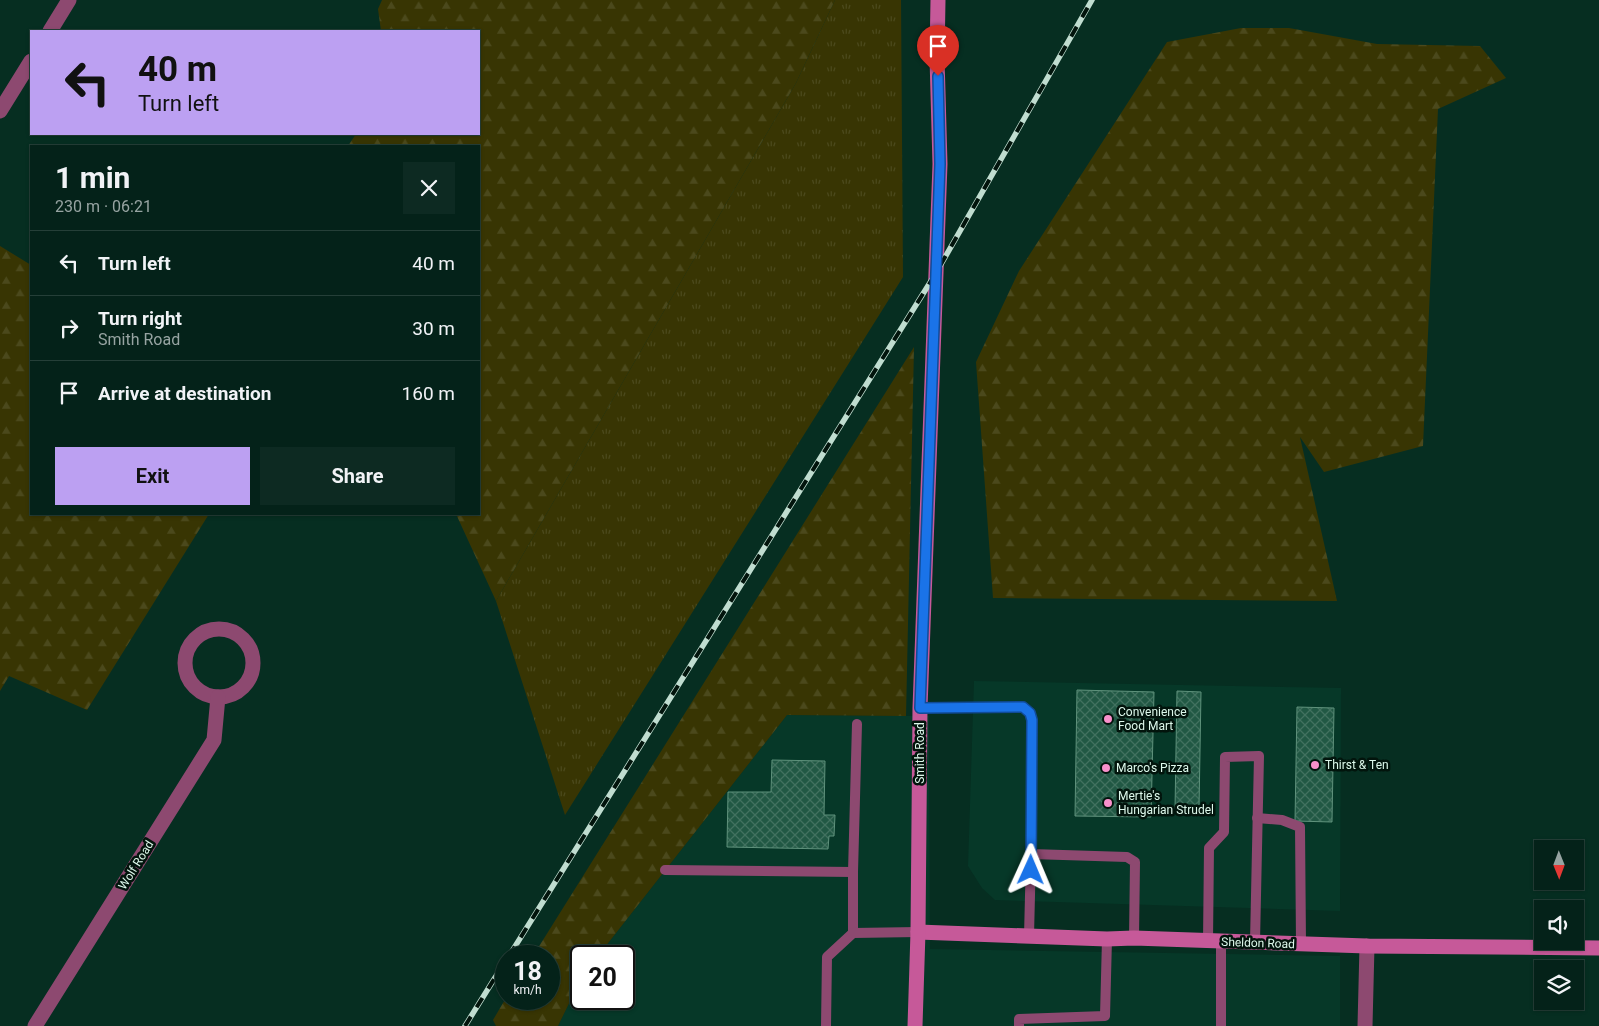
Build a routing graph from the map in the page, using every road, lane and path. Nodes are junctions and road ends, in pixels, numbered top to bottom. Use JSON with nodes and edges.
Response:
{"nodes":[{"id":1,"x":70,"y":0,"type":"edge"},
{"id":2,"x":938,"y":0,"type":"edge"},
{"id":3,"x":51,"y":30,"type":"edge"},
{"id":4,"x":30,"y":63,"type":"edge"},
{"id":5,"x":0,"y":111,"type":"edge"},
{"id":6,"x":218,"y":697,"type":"junction"},
{"id":7,"x":920,"y":708,"type":"junction"},
{"id":8,"x":857,"y":724,"type":"dead end"},
{"id":9,"x":1257,"y":818,"type":"junction"},
{"id":10,"x":1031,"y":854,"type":"junction"},
{"id":11,"x":665,"y":870,"type":"dead end"},
{"id":12,"x":853,"y":872,"type":"junction"},
{"id":13,"x":918,"y":932,"type":"junction"},
{"id":14,"x":853,"y":933,"type":"junction"},
{"id":15,"x":1029,"y":936,"type":"junction"},
{"id":16,"x":1134,"y":938,"type":"junction"},
{"id":17,"x":1107,"y":939,"type":"junction"},
{"id":18,"x":1214,"y":941,"type":"junction"},
{"id":19,"x":1255,"y":942,"type":"junction"},
{"id":20,"x":1301,"y":944,"type":"junction"},
{"id":21,"x":1367,"y":946,"type":"junction"},
{"id":22,"x":1599,"y":948,"type":"edge"},
{"id":23,"x":35,"y":1026,"type":"edge"},
{"id":24,"x":826,"y":1026,"type":"edge"},
{"id":25,"x":915,"y":1026,"type":"edge"},
{"id":26,"x":1019,"y":1026,"type":"edge"},
{"id":27,"x":1221,"y":1026,"type":"edge"},
{"id":28,"x":1364,"y":1026,"type":"edge"}],
"edges":[{"from":1,"to":3,"type":"street"},
{"from":2,"to":7,"type":"main road","name":"Smith Road"},
{"from":4,"to":5,"type":"street"},
{"from":6,"to":6,"type":"street"},
{"from":6,"to":23,"type":"street","name":"Wolf Road"},
{"from":7,"to":10,"type":"lane"},
{"from":7,"to":13,"type":"main road","name":"Smith Road"},
{"from":8,"to":12,"type":"lane"},
{"from":9,"to":18,"type":"lane"},
{"from":9,"to":19,"type":"lane"},
{"from":9,"to":20,"type":"lane"},
{"from":10,"to":15,"type":"lane"},
{"from":10,"to":16,"type":"lane"},
{"from":11,"to":12,"type":"lane"},
{"from":12,"to":14,"type":"lane"},
{"from":13,"to":14,"type":"lane"},
{"from":13,"to":15,"type":"main road","name":"Sheldon Road"},
{"from":13,"to":25,"type":"main road","name":"Smith Road"},
{"from":14,"to":24,"type":"lane"},
{"from":15,"to":17,"type":"main road","name":"Sheldon Road"},
{"from":16,"to":17,"type":"main road","name":"Sheldon Road"},
{"from":16,"to":18,"type":"main road","name":"Sheldon Road"},
{"from":17,"to":26,"type":"lane"},
{"from":18,"to":19,"type":"main road","name":"Sheldon Road"},
{"from":18,"to":27,"type":"lane"},
{"from":19,"to":20,"type":"main road","name":"Sheldon Road"},
{"from":20,"to":21,"type":"main road","name":"Sheldon Road"},
{"from":21,"to":22,"type":"main road","name":"Sheldon Road"},
{"from":21,"to":28,"type":"street"}]}
